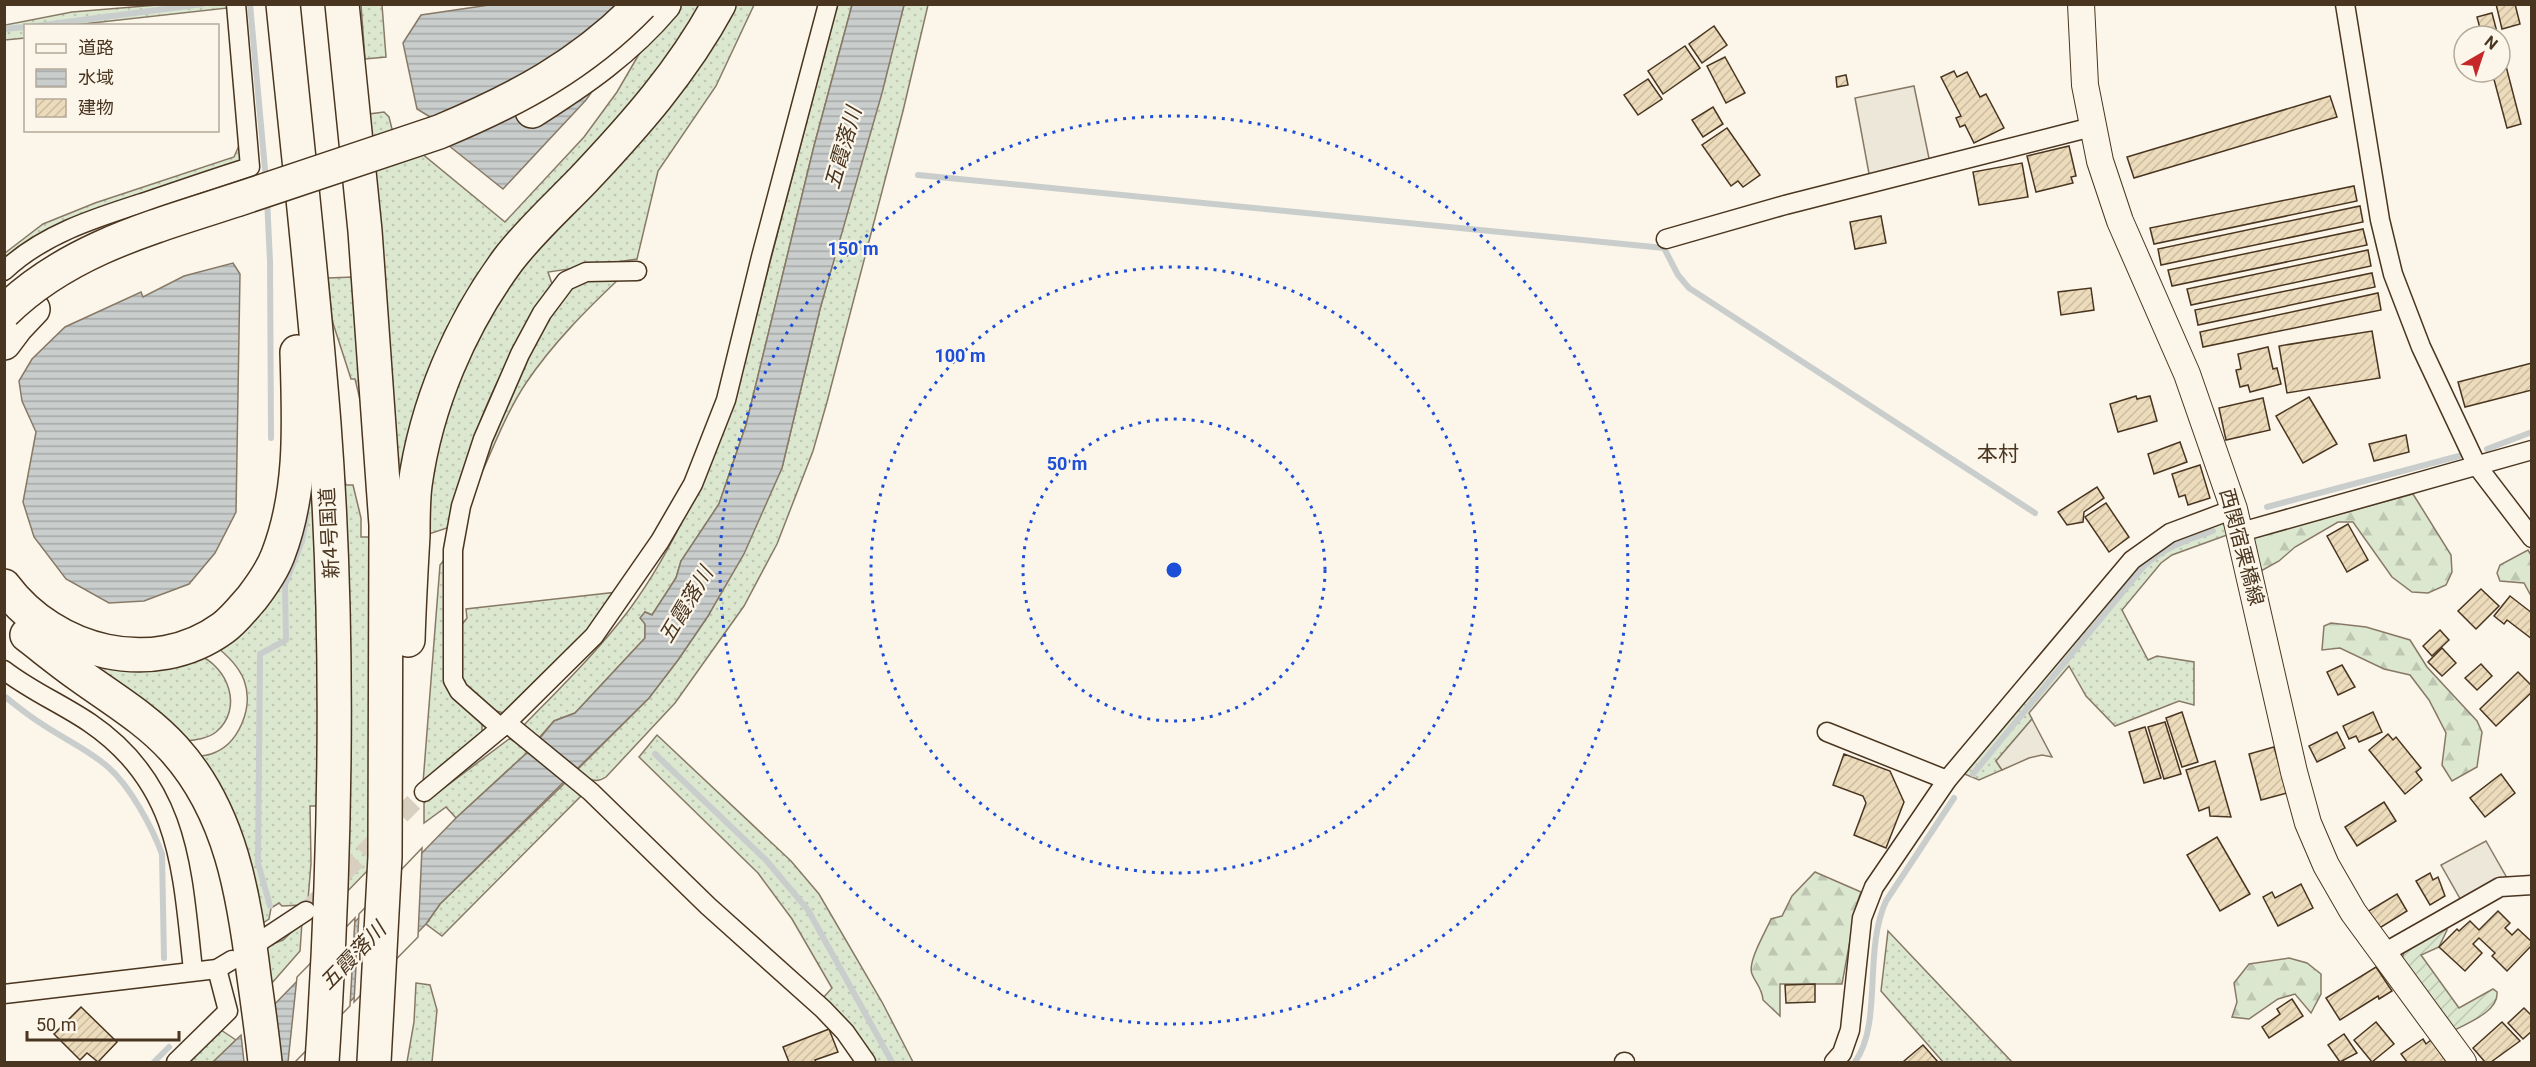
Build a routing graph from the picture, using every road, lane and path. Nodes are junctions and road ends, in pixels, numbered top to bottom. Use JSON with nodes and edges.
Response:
{"nodes":[{"id":1,"x":236,"y":4,"type":"edge"},
{"id":2,"x":268,"y":4,"type":"edge"},
{"id":3,"x":283,"y":4,"type":"edge"},
{"id":4,"x":342,"y":4,"type":"edge"},
{"id":5,"x":641,"y":4,"type":"edge"},
{"id":6,"x":664,"y":4,"type":"edge"},
{"id":7,"x":719,"y":4,"type":"edge"},
{"id":8,"x":828,"y":4,"type":"edge"},
{"id":9,"x":2081,"y":4,"type":"edge"},
{"id":10,"x":2345,"y":4,"type":"edge"},
{"id":11,"x":2092,"y":127,"type":"junction"},
{"id":12,"x":1666,"y":239,"type":"dead end"},
{"id":13,"x":4,"y":271,"type":"edge"},
{"id":14,"x":637,"y":272,"type":"dead end"},
{"id":15,"x":4,"y":312,"type":"edge"},
{"id":16,"x":4,"y":343,"type":"edge"},
{"id":17,"x":2532,"y":450,"type":"edge"},
{"id":18,"x":2477,"y":465,"type":"junction"},
{"id":19,"x":2238,"y":521,"type":"junction"},
{"id":20,"x":2532,"y":538,"type":"edge"},
{"id":21,"x":4,"y":586,"type":"edge"},
{"id":22,"x":4,"y":613,"type":"edge"},
{"id":23,"x":4,"y":670,"type":"edge"},
{"id":24,"x":504,"y":726,"type":"junction"},
{"id":25,"x":1827,"y":732,"type":"dead end"},
{"id":26,"x":1947,"y":780,"type":"junction"},
{"id":27,"x":424,"y":792,"type":"tunnel mouth"},
{"id":28,"x":385,"y":857,"type":"junction"},
{"id":29,"x":2532,"y":885,"type":"edge"},
{"id":30,"x":318,"y":911,"type":"junction"},
{"id":31,"x":259,"y":942,"type":"dead end"},
{"id":32,"x":2382,"y":954,"type":"junction"},
{"id":33,"x":193,"y":970,"type":"junction"},
{"id":34,"x":235,"y":970,"type":"junction"},
{"id":35,"x":4,"y":994,"type":"edge"},
{"id":36,"x":176,"y":1062,"type":"edge"},
{"id":37,"x":265,"y":1062,"type":"edge"},
{"id":38,"x":322,"y":1062,"type":"edge"},
{"id":39,"x":374,"y":1062,"type":"edge"},
{"id":40,"x":866,"y":1062,"type":"edge"},
{"id":41,"x":1834,"y":1062,"type":"edge"},
{"id":42,"x":2463,"y":1062,"type":"edge"}],
"edges":[{"from":1,"to":13,"type":"street"},
{"from":2,"to":21,"type":"highway"},
{"from":3,"to":30,"type":"highway","name":"新4号国道"},
{"from":4,"to":28,"type":"highway"},
{"from":5,"to":15,"type":"highway","bridge":true},
{"from":6,"to":16,"type":"highway"},
{"from":7,"to":28,"type":"highway"},
{"from":8,"to":24,"type":"street"},
{"from":9,"to":11,"type":"main road","name":"西関宿栗橋線"},
{"from":10,"to":18,"type":"street"},
{"from":11,"to":12,"type":"street"},
{"from":11,"to":19,"type":"main road","name":"西関宿栗橋線"},
{"from":14,"to":24,"type":"street"},
{"from":17,"to":18,"type":"street"},
{"from":18,"to":19,"type":"street"},
{"from":18,"to":20,"type":"street"},
{"from":19,"to":26,"type":"street"},
{"from":19,"to":32,"type":"main road","name":"西関宿栗橋線"},
{"from":22,"to":34,"type":"highway"},
{"from":23,"to":33,"type":"street"},
{"from":24,"to":27,"type":"street"},
{"from":24,"to":40,"type":"street"},
{"from":25,"to":26,"type":"street"},
{"from":26,"to":41,"type":"street"},
{"from":28,"to":39,"type":"highway"},
{"from":29,"to":32,"type":"street"},
{"from":30,"to":31,"type":"street"},
{"from":30,"to":38,"type":"highway","name":"新4号国道"},
{"from":32,"to":42,"type":"main road","name":"西関宿栗橋線"},
{"from":33,"to":34,"type":"street"},
{"from":33,"to":35,"type":"street"},
{"from":34,"to":36,"type":"street"},
{"from":34,"to":37,"type":"highway"}]}
